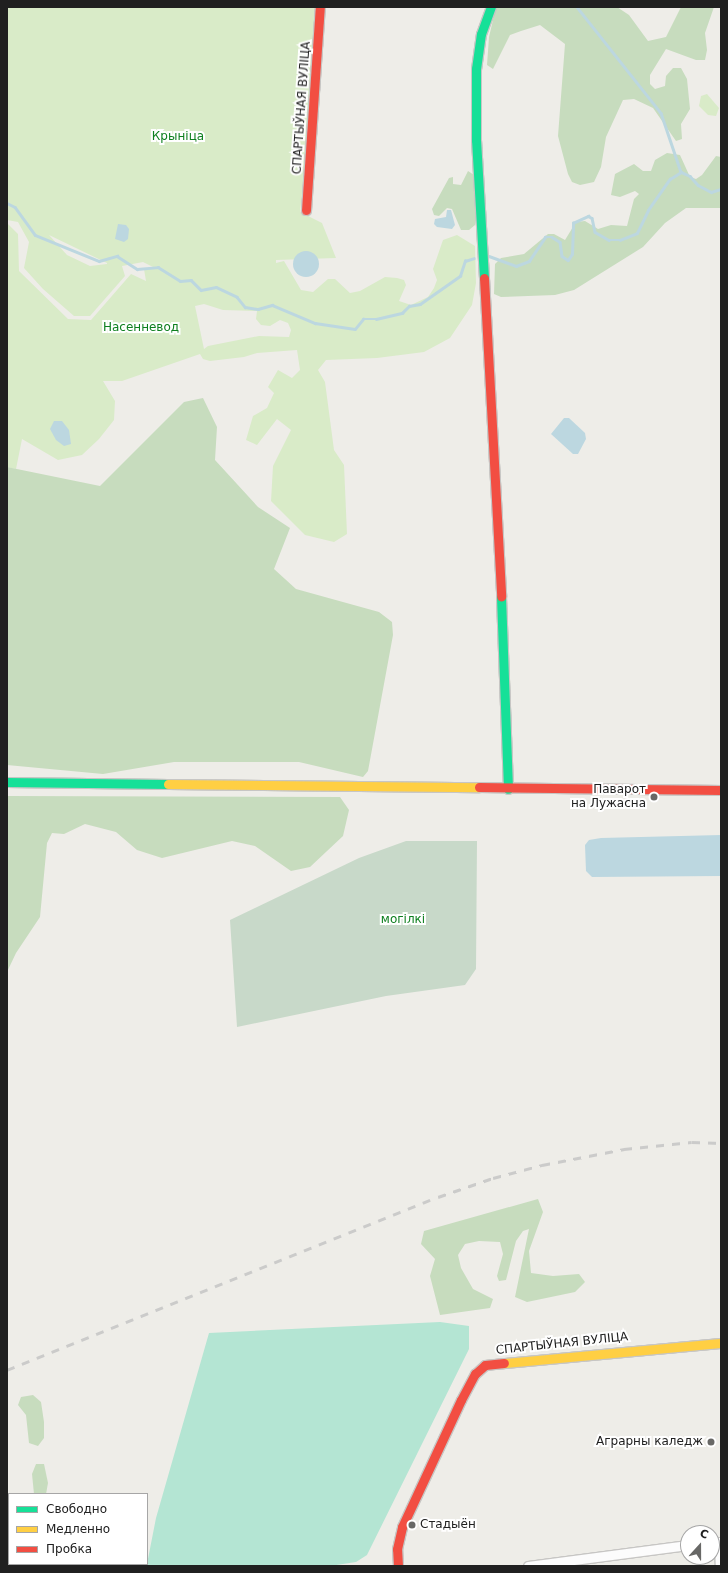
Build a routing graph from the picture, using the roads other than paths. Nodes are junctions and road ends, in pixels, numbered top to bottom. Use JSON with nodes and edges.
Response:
{"nodes":[{"id":1,"x":320,"y":7,"type":"edge"},
{"id":2,"x":491,"y":7,"type":"edge"},
{"id":3,"x":306,"y":210,"type":"dead end"},
{"id":4,"x":7,"y":782,"type":"edge"},
{"id":5,"x":508,"y":788,"type":"junction"},
{"id":6,"x":721,"y":790,"type":"edge"},
{"id":7,"x":721,"y":1343,"type":"edge"},
{"id":8,"x":680,"y":1546,"type":"edge"},
{"id":9,"x":398,"y":1566,"type":"edge"},
{"id":10,"x":528,"y":1566,"type":"edge"}],
"edges":[{"from":1,"to":3,"type":"street","name":"СПАРТЫЎНАЯ ВУЛІЦА"},
{"from":2,"to":5,"type":"street"},
{"from":4,"to":5,"type":"street"},
{"from":5,"to":6,"type":"street"},
{"from":7,"to":9,"type":"street","name":"СПАРТЫЎНАЯ ВУЛІЦА"},
{"from":8,"to":10,"type":"street"}]}
